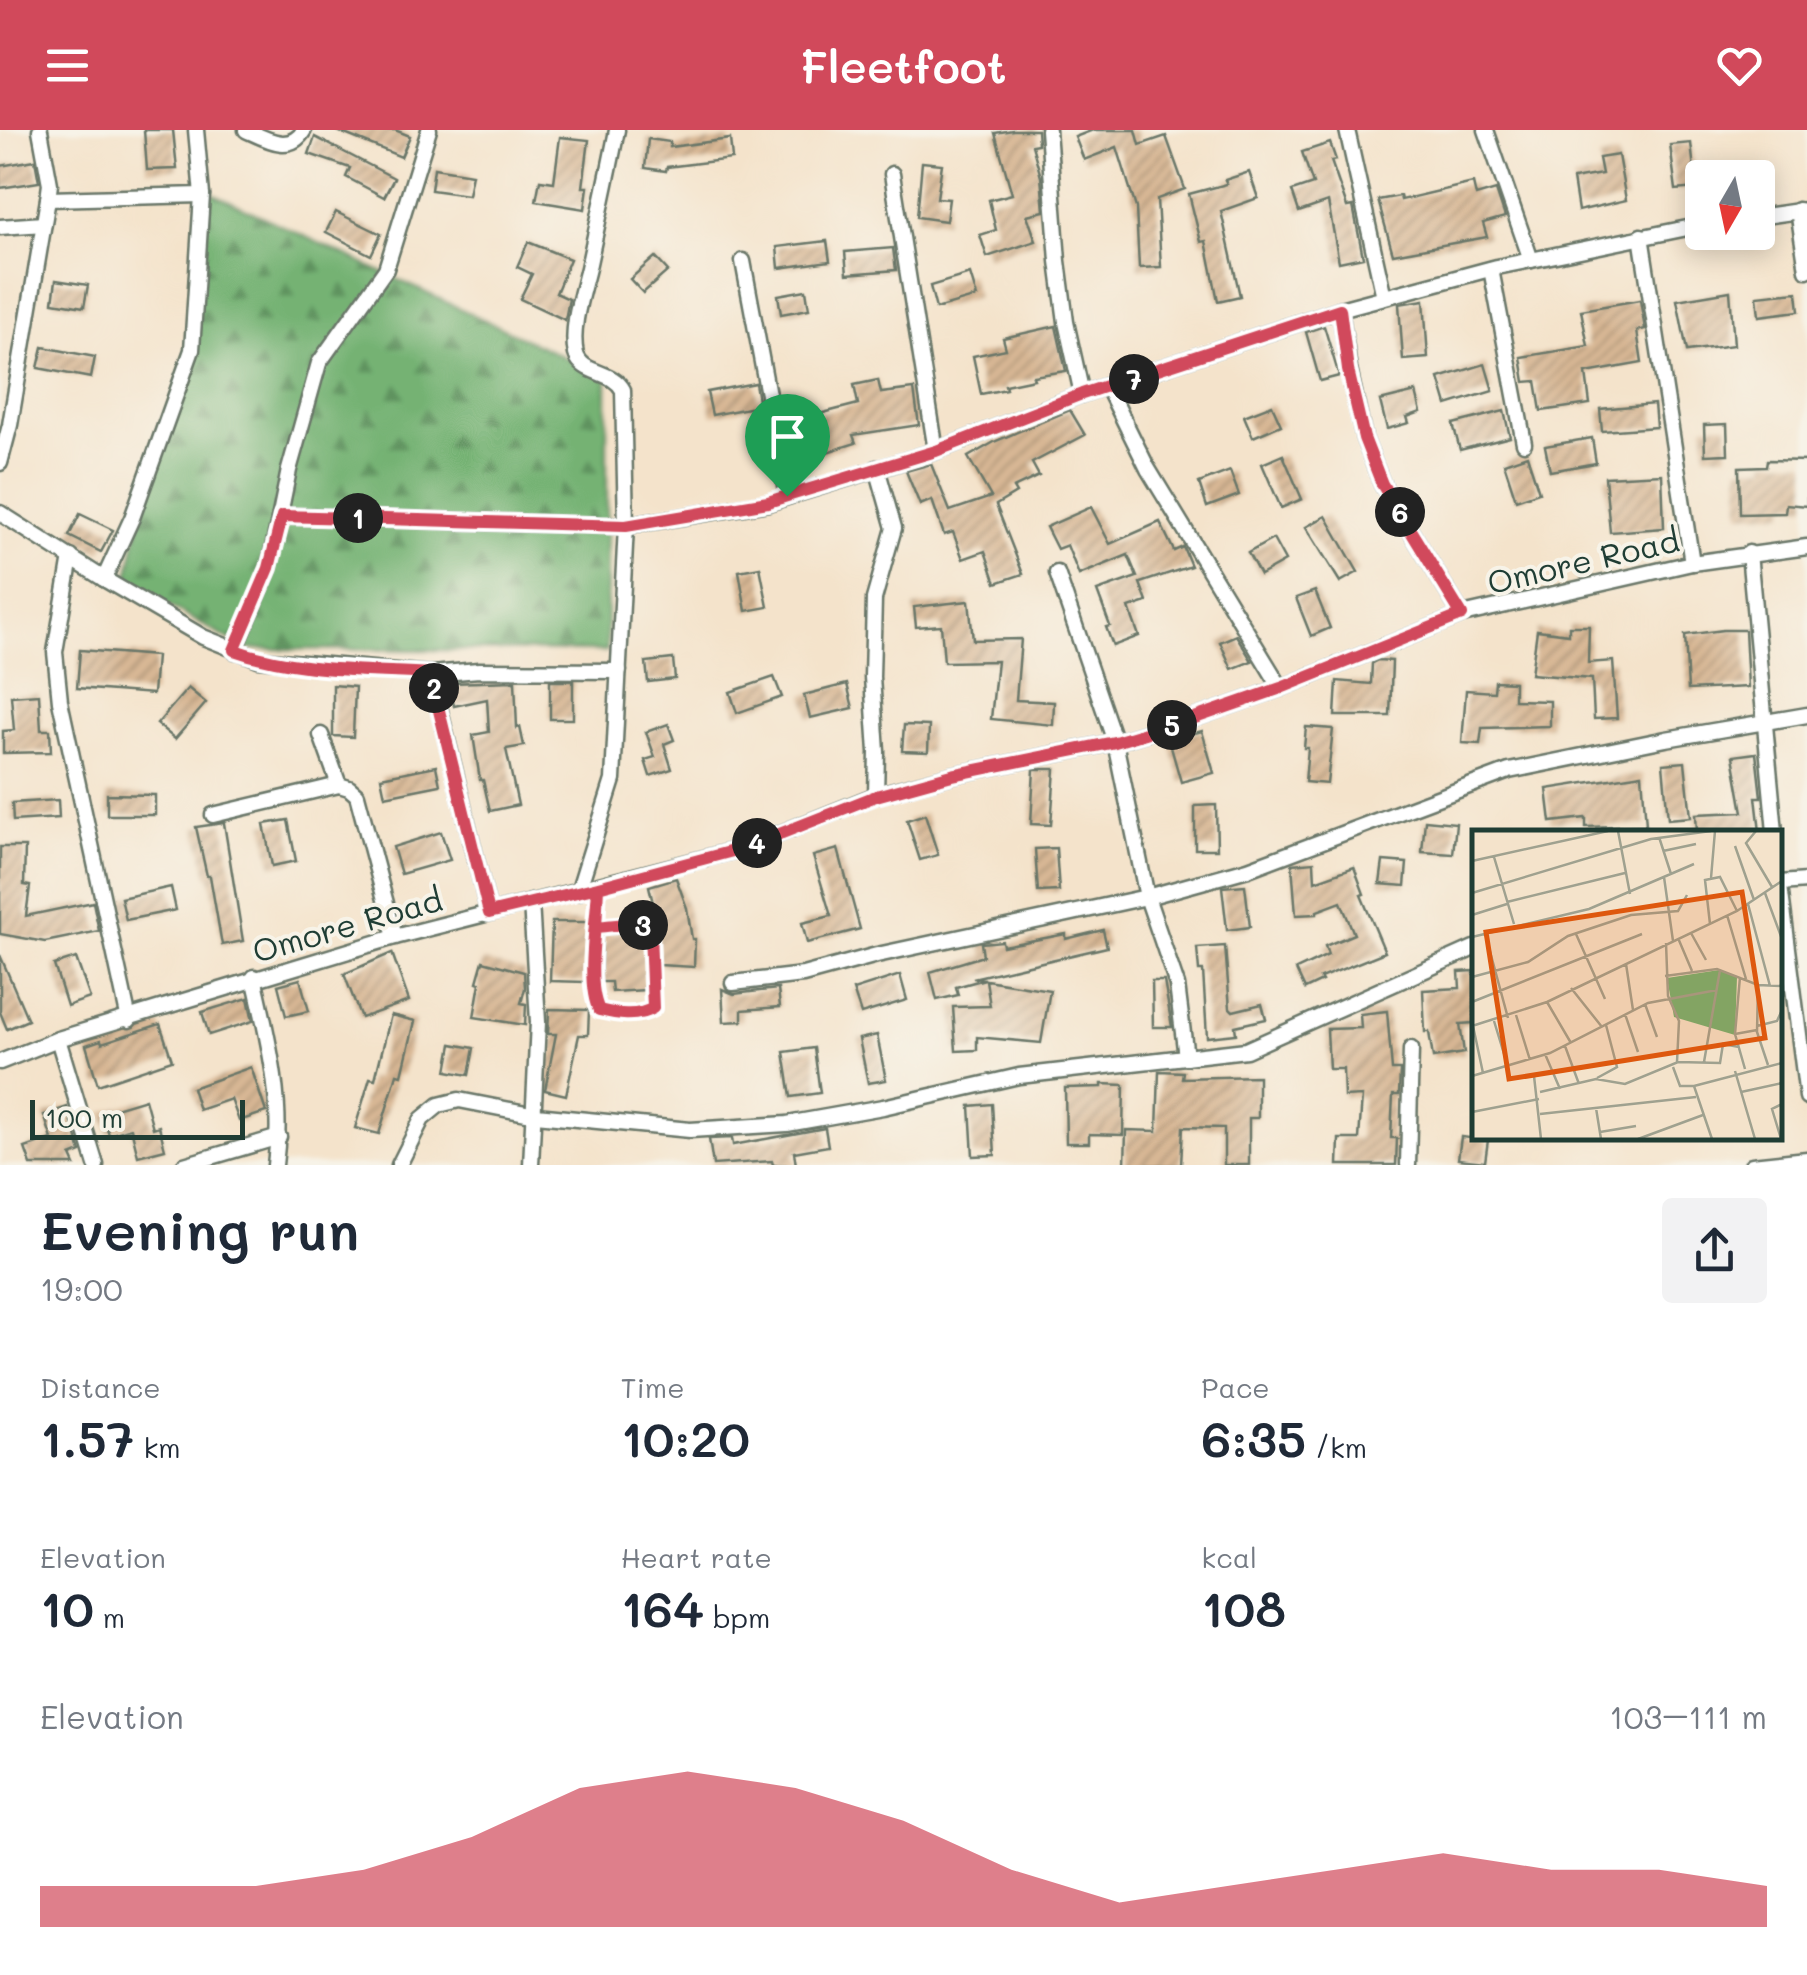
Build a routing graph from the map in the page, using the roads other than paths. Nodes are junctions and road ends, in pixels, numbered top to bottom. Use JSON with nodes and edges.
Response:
{"nodes":[{"id":1,"x":40,"y":130,"type":"edge"},
{"id":2,"x":196,"y":130,"type":"edge"},
{"id":3,"x":246,"y":130,"type":"edge"},
{"id":4,"x":304,"y":130,"type":"edge"},
{"id":5,"x":429,"y":130,"type":"edge"},
{"id":6,"x":617,"y":130,"type":"edge"},
{"id":7,"x":1048,"y":130,"type":"edge"},
{"id":8,"x":1347,"y":130,"type":"edge"},
{"id":9,"x":1486,"y":130,"type":"edge"},
{"id":10,"x":892,"y":174,"type":"dead end"},
{"id":11,"x":202,"y":195,"type":"junction"},
{"id":12,"x":48,"y":199,"type":"junction"},
{"id":13,"x":1802,"y":210,"type":"edge"},
{"id":14,"x":1775,"y":214,"type":"edge"},
{"id":15,"x":44,"y":224,"type":"junction"},
{"id":16,"x":0,"y":227,"type":"edge"},
{"id":17,"x":1685,"y":228,"type":"edge"},
{"id":18,"x":1641,"y":236,"type":"junction"},
{"id":19,"x":1531,"y":260,"type":"junction"},
{"id":20,"x":743,"y":261,"type":"dead end"},
{"id":21,"x":1490,"y":270,"type":"junction"},
{"id":22,"x":1807,"y":270,"type":"edge"},
{"id":23,"x":1384,"y":298,"type":"junction"},
{"id":24,"x":1340,"y":309,"type":"junction"},
{"id":25,"x":1108,"y":388,"type":"junction"},
{"id":26,"x":1082,"y":394,"type":"junction"},
{"id":27,"x":1524,"y":443,"type":"dead end"},
{"id":28,"x":936,"y":451,"type":"junction"},
{"id":29,"x":0,"y":463,"type":"edge"},
{"id":30,"x":877,"y":468,"type":"junction"},
{"id":31,"x":787,"y":496,"type":"junction"},
{"id":32,"x":0,"y":513,"type":"edge"},
{"id":33,"x":282,"y":516,"type":"junction"},
{"id":34,"x":626,"y":526,"type":"junction"},
{"id":35,"x":1807,"y":547,"type":"edge"},
{"id":36,"x":1749,"y":552,"type":"junction"},
{"id":37,"x":71,"y":557,"type":"junction"},
{"id":38,"x":1692,"y":563,"type":"junction"},
{"id":39,"x":1057,"y":573,"type":"dead end"},
{"id":40,"x":104,"y":580,"type":"junction"},
{"id":41,"x":1462,"y":615,"type":"junction"},
{"id":42,"x":234,"y":650,"type":"junction"},
{"id":43,"x":618,"y":672,"type":"junction"},
{"id":44,"x":430,"y":674,"type":"junction"},
{"id":45,"x":1281,"y":688,"type":"junction"},
{"id":46,"x":1807,"y":716,"type":"edge"},
{"id":47,"x":1767,"y":722,"type":"junction"},
{"id":48,"x":321,"y":735,"type":"dead end"},
{"id":49,"x":1115,"y":742,"type":"junction"},
{"id":50,"x":340,"y":785,"type":"junction"},
{"id":51,"x":876,"y":796,"type":"junction"},
{"id":52,"x":214,"y":816,"type":"dead end"},
{"id":53,"x":1775,"y":830,"type":"edge"},
{"id":54,"x":1807,"y":880,"type":"edge"},
{"id":55,"x":1782,"y":884,"type":"edge"},
{"id":56,"x":598,"y":887,"type":"junction"},
{"id":57,"x":578,"y":892,"type":"junction"},
{"id":58,"x":1147,"y":897,"type":"junction"},
{"id":59,"x":1782,"y":900,"type":"edge"},
{"id":60,"x":531,"y":902,"type":"junction"},
{"id":61,"x":489,"y":913,"type":"junction"},
{"id":62,"x":596,"y":927,"type":"junction"},
{"id":63,"x":395,"y":937,"type":"junction"},
{"id":64,"x":1472,"y":949,"type":"edge"},
{"id":65,"x":254,"y":977,"type":"junction"},
{"id":66,"x":733,"y":983,"type":"dead end"},
{"id":67,"x":129,"y":1020,"type":"junction"},
{"id":68,"x":58,"y":1039,"type":"junction"},
{"id":69,"x":1411,"y":1049,"type":"dead end"},
{"id":70,"x":1186,"y":1057,"type":"junction"},
{"id":71,"x":0,"y":1062,"type":"edge"},
{"id":72,"x":1807,"y":1097,"type":"edge"},
{"id":73,"x":536,"y":1115,"type":"junction"},
{"id":74,"x":279,"y":1138,"type":"junction"},
{"id":75,"x":1807,"y":1159,"type":"edge"},
{"id":76,"x":96,"y":1165,"type":"edge"},
{"id":77,"x":184,"y":1165,"type":"edge"},
{"id":78,"x":275,"y":1165,"type":"edge"},
{"id":79,"x":399,"y":1165,"type":"edge"},
{"id":80,"x":531,"y":1165,"type":"edge"},
{"id":81,"x":1408,"y":1165,"type":"edge"},
{"id":82,"x":1752,"y":1165,"type":"edge"}],
"edges":[{"from":1,"to":12,"type":"street"},
{"from":2,"to":11,"type":"street"},
{"from":3,"to":4,"type":"street"},
{"from":5,"to":33,"type":"street"},
{"from":6,"to":34,"type":"street"},
{"from":7,"to":26,"type":"street"},
{"from":8,"to":23,"type":"street"},
{"from":9,"to":19,"type":"street"},
{"from":10,"to":28,"type":"street"},
{"from":11,"to":12,"type":"street"},
{"from":11,"to":40,"type":"street"},
{"from":12,"to":15,"type":"street"},
{"from":13,"to":14,"type":"street"},
{"from":13,"to":22,"type":"street"},
{"from":15,"to":16,"type":"street"},
{"from":15,"to":29,"type":"street"},
{"from":17,"to":18,"type":"street"},
{"from":18,"to":19,"type":"street"},
{"from":18,"to":38,"type":"street"},
{"from":19,"to":21,"type":"street"},
{"from":20,"to":31,"type":"street"},
{"from":21,"to":23,"type":"street"},
{"from":21,"to":27,"type":"street"},
{"from":23,"to":24,"type":"street"},
{"from":24,"to":25,"type":"street"},
{"from":24,"to":41,"type":"street"},
{"from":25,"to":26,"type":"street"},
{"from":25,"to":45,"type":"street"},
{"from":26,"to":28,"type":"street"},
{"from":28,"to":30,"type":"street"},
{"from":30,"to":31,"type":"street"},
{"from":30,"to":51,"type":"street"},
{"from":31,"to":34,"type":"street"},
{"from":32,"to":37,"type":"street"},
{"from":33,"to":34,"type":"street"},
{"from":33,"to":42,"type":"street"},
{"from":34,"to":43,"type":"street"},
{"from":35,"to":36,"type":"street","name":"Omore Road"},
{"from":36,"to":38,"type":"street","name":"Omore Road"},
{"from":36,"to":47,"type":"street"},
{"from":37,"to":40,"type":"street"},
{"from":37,"to":67,"type":"street"},
{"from":38,"to":41,"type":"street","name":"Omore Road"},
{"from":39,"to":49,"type":"street"},
{"from":40,"to":42,"type":"street"},
{"from":41,"to":45,"type":"street","name":"Omore Road"},
{"from":42,"to":44,"type":"street"},
{"from":43,"to":44,"type":"street"},
{"from":43,"to":57,"type":"street"},
{"from":44,"to":61,"type":"street"},
{"from":45,"to":49,"type":"street","name":"Omore Road"},
{"from":46,"to":47,"type":"street"},
{"from":47,"to":53,"type":"street"},
{"from":47,"to":58,"type":"street"},
{"from":48,"to":50,"type":"street"},
{"from":49,"to":51,"type":"street","name":"Omore Road"},
{"from":49,"to":58,"type":"street"},
{"from":50,"to":52,"type":"street"},
{"from":50,"to":63,"type":"street"},
{"from":51,"to":56,"type":"street","name":"Omore Road"},
{"from":54,"to":55,"type":"street"},
{"from":56,"to":57,"type":"street","name":"Omore Road"},
{"from":56,"to":62,"type":"lane"},
{"from":57,"to":60,"type":"street","name":"Omore Road"},
{"from":58,"to":66,"type":"street"},
{"from":58,"to":70,"type":"street"},
{"from":59,"to":72,"type":"street"},
{"from":60,"to":61,"type":"street","name":"Omore Road"},
{"from":60,"to":73,"type":"street"},
{"from":61,"to":63,"type":"street","name":"Omore Road"},
{"from":62,"to":62,"type":"lane"},
{"from":63,"to":65,"type":"street","name":"Omore Road"},
{"from":64,"to":70,"type":"street"},
{"from":65,"to":67,"type":"street","name":"Omore Road"},
{"from":65,"to":74,"type":"street"},
{"from":67,"to":68,"type":"street","name":"Omore Road"},
{"from":68,"to":71,"type":"street","name":"Omore Road"},
{"from":68,"to":76,"type":"street"},
{"from":69,"to":81,"type":"street"},
{"from":70,"to":73,"type":"street"},
{"from":73,"to":79,"type":"street"},
{"from":73,"to":80,"type":"street"},
{"from":74,"to":77,"type":"street"},
{"from":74,"to":78,"type":"street"},
{"from":75,"to":82,"type":"street"}]}
